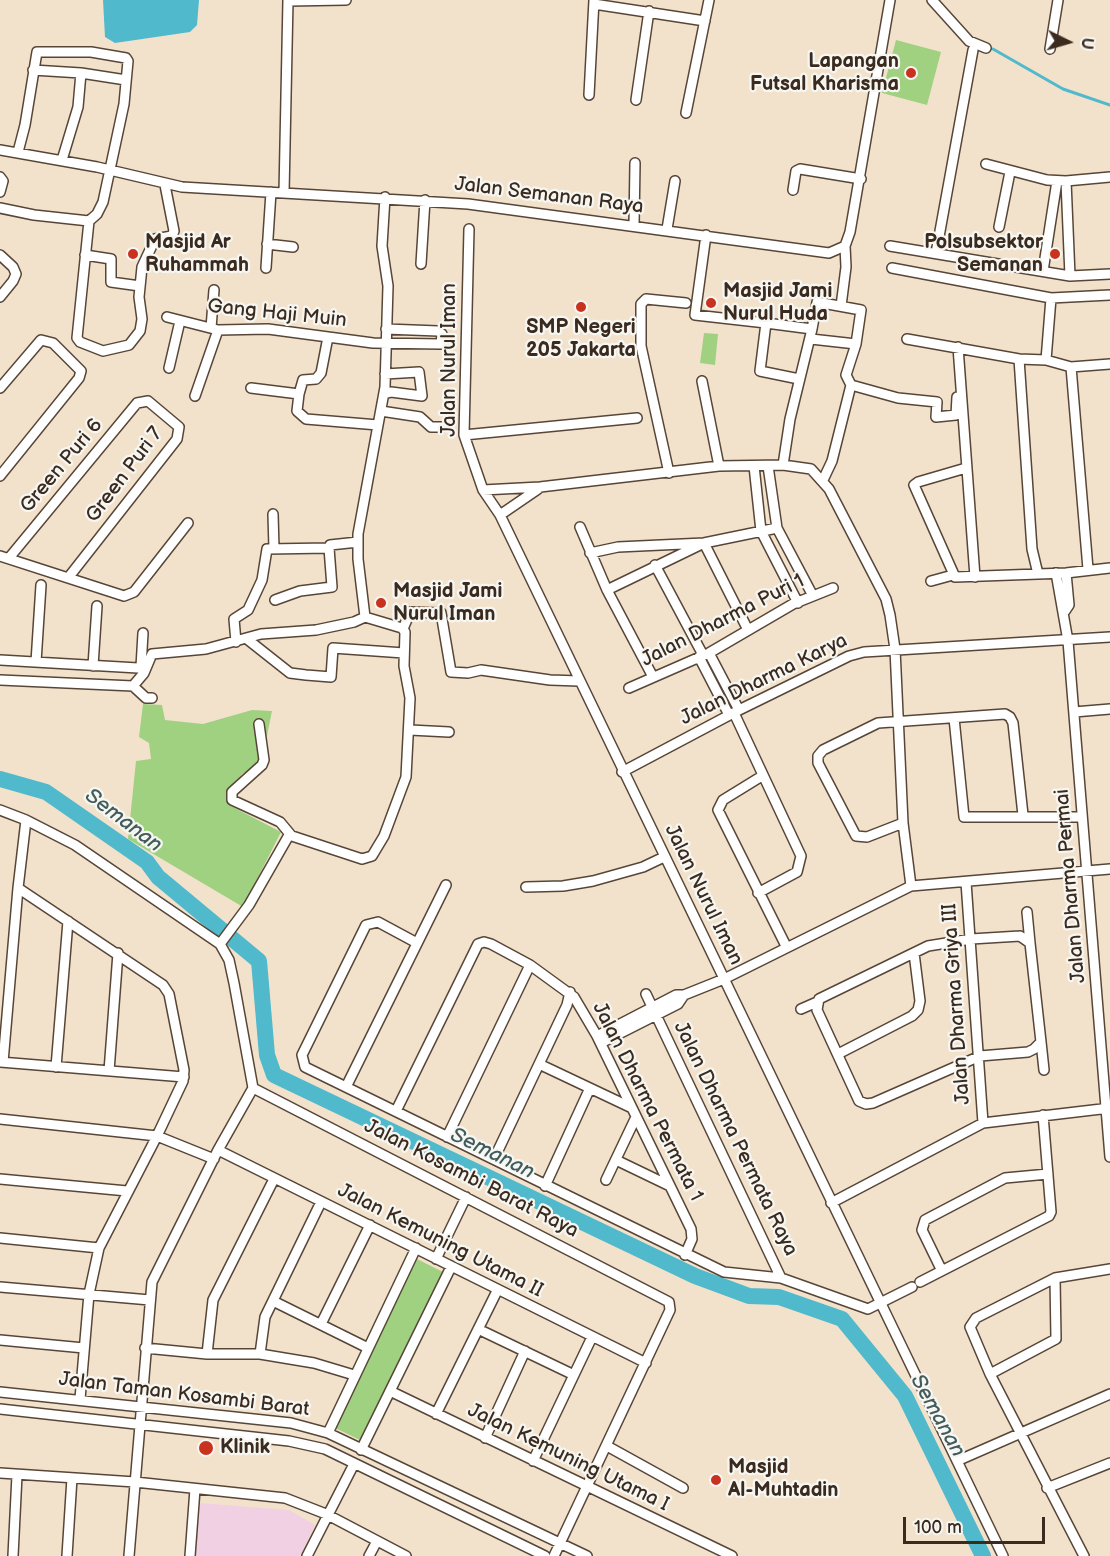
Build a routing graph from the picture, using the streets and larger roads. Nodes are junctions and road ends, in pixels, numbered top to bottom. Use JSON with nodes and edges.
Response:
{"nodes":[{"id":1,"x":288,"y":0,"type":"edge"},
{"id":2,"x":346,"y":0,"type":"edge"},
{"id":3,"x":708,"y":0,"type":"edge"},
{"id":4,"x":890,"y":0,"type":"edge"},
{"id":5,"x":932,"y":0,"type":"edge"},
{"id":6,"x":1058,"y":0,"type":"edge"},
{"id":7,"x":594,"y":2,"type":"edge"},
{"id":8,"x":650,"y":12,"type":"junction"},
{"id":9,"x":705,"y":21,"type":"junction"},
{"id":10,"x":986,"y":48,"type":"dead end"},
{"id":11,"x":1050,"y":49,"type":"dead end"},
{"id":12,"x":973,"y":50,"type":"dead end"},
{"id":13,"x":33,"y":70,"type":"junction"},
{"id":14,"x":81,"y":73,"type":"junction"},
{"id":15,"x":126,"y":80,"type":"junction"},
{"id":16,"x":589,"y":95,"type":"dead end"},
{"id":17,"x":636,"y":100,"type":"dead end"},
{"id":18,"x":686,"y":113,"type":"dead end"},
{"id":19,"x":0,"y":150,"type":"edge"},
{"id":20,"x":18,"y":152,"type":"junction"},
{"id":21,"x":62,"y":160,"type":"junction"},
{"id":22,"x":634,"y":163,"type":"dead end"},
{"id":23,"x":986,"y":164,"type":"dead end"},
{"id":24,"x":110,"y":170,"type":"junction"},
{"id":25,"x":1010,"y":172,"type":"junction"},
{"id":26,"x":0,"y":177,"type":"edge"},
{"id":27,"x":1110,"y":177,"type":"edge"},
{"id":28,"x":861,"y":179,"type":"junction"},
{"id":29,"x":675,"y":181,"type":"dead end"},
{"id":30,"x":1062,"y":181,"type":"junction"},
{"id":31,"x":165,"y":185,"type":"junction"},
{"id":32,"x":793,"y":190,"type":"dead end"},
{"id":33,"x":0,"y":192,"type":"edge"},
{"id":34,"x":271,"y":192,"type":"junction"},
{"id":35,"x":284,"y":193,"type":"junction"},
{"id":36,"x":385,"y":197,"type":"junction"},
{"id":37,"x":425,"y":200,"type":"junction"},
{"id":38,"x":0,"y":208,"type":"edge"},
{"id":39,"x":88,"y":221,"type":"junction"},
{"id":40,"x":634,"y":225,"type":"junction"},
{"id":41,"x":999,"y":227,"type":"dead end"},
{"id":42,"x":469,"y":229,"type":"dead end"},
{"id":43,"x":667,"y":229,"type":"junction"},
{"id":44,"x":706,"y":235,"type":"junction"},
{"id":45,"x":267,"y":244,"type":"junction"},
{"id":46,"x":845,"y":246,"type":"junction"},
{"id":47,"x":890,"y":246,"type":"dead end"},
{"id":48,"x":293,"y":247,"type":"dead end"},
{"id":49,"x":936,"y":253,"type":"junction"},
{"id":50,"x":0,"y":255,"type":"edge"},
{"id":51,"x":86,"y":255,"type":"junction"},
{"id":52,"x":421,"y":264,"type":"dead end"},
{"id":53,"x":266,"y":268,"type":"dead end"},
{"id":54,"x":892,"y":268,"type":"dead end"},
{"id":55,"x":1043,"y":271,"type":"junction"},
{"id":56,"x":1110,"y":274,"type":"edge"},
{"id":57,"x":1070,"y":276,"type":"junction"},
{"id":58,"x":140,"y":286,"type":"junction"},
{"id":59,"x":214,"y":290,"type":"dead end"},
{"id":60,"x":1110,"y":295,"type":"edge"},
{"id":61,"x":0,"y":297,"type":"edge"},
{"id":62,"x":1051,"y":298,"type":"junction"},
{"id":63,"x":686,"y":303,"type":"dead end"},
{"id":64,"x":841,"y":306,"type":"junction"},
{"id":65,"x":167,"y":318,"type":"dead end"},
{"id":66,"x":180,"y":321,"type":"junction"},
{"id":67,"x":766,"y":323,"type":"junction"},
{"id":68,"x":214,"y":329,"type":"junction"},
{"id":69,"x":386,"y":329,"type":"junction"},
{"id":70,"x":811,"y":334,"type":"junction"},
{"id":71,"x":328,"y":338,"type":"junction"},
{"id":72,"x":907,"y":339,"type":"dead end"},
{"id":73,"x":384,"y":342,"type":"junction"},
{"id":74,"x":856,"y":344,"type":"junction"},
{"id":75,"x":958,"y":347,"type":"junction"},
{"id":76,"x":1019,"y":359,"type":"junction"},
{"id":77,"x":1046,"y":360,"type":"junction"},
{"id":78,"x":1110,"y":364,"type":"edge"},
{"id":79,"x":1071,"y":367,"type":"junction"},
{"id":80,"x":169,"y":368,"type":"dead end"},
{"id":81,"x":385,"y":374,"type":"junction"},
{"id":82,"x":799,"y":380,"type":"junction"},
{"id":83,"x":702,"y":381,"type":"dead end"},
{"id":84,"x":851,"y":385,"type":"junction"},
{"id":85,"x":0,"y":388,"type":"edge"},
{"id":86,"x":251,"y":388,"type":"dead end"},
{"id":87,"x":299,"y":394,"type":"junction"},
{"id":88,"x":384,"y":394,"type":"junction"},
{"id":89,"x":961,"y":395,"type":"junction"},
{"id":90,"x":195,"y":396,"type":"dead end"},
{"id":91,"x":144,"y":400,"type":"joint"},
{"id":92,"x":381,"y":411,"type":"junction"},
{"id":93,"x":638,"y":418,"type":"dead end"},
{"id":94,"x":378,"y":426,"type":"junction"},
{"id":95,"x":442,"y":427,"type":"dead end"},
{"id":96,"x":464,"y":435,"type":"junction"},
{"id":97,"x":783,"y":465,"type":"junction"},
{"id":98,"x":719,"y":466,"type":"junction"},
{"id":99,"x":754,"y":466,"type":"junction"},
{"id":100,"x":768,"y":466,"type":"junction"},
{"id":101,"x":966,"y":468,"type":"junction"},
{"id":102,"x":669,"y":473,"type":"junction"},
{"id":103,"x":0,"y":476,"type":"edge"},
{"id":104,"x":823,"y":480,"type":"junction"},
{"id":105,"x":540,"y":488,"type":"junction"},
{"id":106,"x":483,"y":490,"type":"junction"},
{"id":107,"x":273,"y":514,"type":"dead end"},
{"id":108,"x":500,"y":515,"type":"junction"},
{"id":109,"x":188,"y":523,"type":"dead end"},
{"id":110,"x":580,"y":527,"type":"dead end"},
{"id":111,"x":777,"y":528,"type":"junction"},
{"id":112,"x":761,"y":531,"type":"junction"},
{"id":113,"x":358,"y":542,"type":"junction"},
{"id":114,"x":704,"y":543,"type":"junction"},
{"id":115,"x":329,"y":548,"type":"junction"},
{"id":116,"x":274,"y":549,"type":"junction"},
{"id":117,"x":590,"y":553,"type":"junction"},
{"id":118,"x":4,"y":557,"type":"edge"},
{"id":119,"x":655,"y":565,"type":"junction"},
{"id":120,"x":1110,"y":568,"type":"edge"},
{"id":121,"x":1088,"y":569,"type":"junction"},
{"id":122,"x":1061,"y":573,"type":"junction"},
{"id":123,"x":1038,"y":574,"type":"junction"},
{"id":124,"x":953,"y":575,"type":"junction"},
{"id":125,"x":975,"y":577,"type":"junction"},
{"id":126,"x":68,"y":578,"type":"junction"},
{"id":127,"x":931,"y":581,"type":"dead end"},
{"id":128,"x":41,"y":585,"type":"dead end"},
{"id":129,"x":833,"y":588,"type":"dead end"},
{"id":130,"x":607,"y":590,"type":"junction"},
{"id":131,"x":813,"y":596,"type":"junction"},
{"id":132,"x":275,"y":600,"type":"dead end"},
{"id":133,"x":798,"y":603,"type":"junction"},
{"id":134,"x":97,"y":606,"type":"dead end"},
{"id":135,"x":365,"y":617,"type":"junction"},
{"id":136,"x":747,"y":628,"type":"junction"},
{"id":137,"x":403,"y":629,"type":"junction"},
{"id":138,"x":143,"y":633,"type":"dead end"},
{"id":139,"x":1110,"y":637,"type":"edge"},
{"id":140,"x":247,"y":639,"type":"junction"},
{"id":141,"x":1068,"y":641,"type":"junction"},
{"id":142,"x":236,"y":642,"type":"junction"},
{"id":143,"x":895,"y":649,"type":"junction"},
{"id":144,"x":404,"y":653,"type":"junction"},
{"id":145,"x":704,"y":655,"type":"junction"},
{"id":146,"x":0,"y":660,"type":"edge"},
{"id":147,"x":36,"y":663,"type":"junction"},
{"id":148,"x":93,"y":666,"type":"junction"},
{"id":149,"x":653,"y":676,"type":"junction"},
{"id":150,"x":0,"y":680,"type":"edge"},
{"id":151,"x":579,"y":681,"type":"junction"},
{"id":152,"x":133,"y":686,"type":"junction"},
{"id":153,"x":629,"y":688,"type":"dead end"},
{"id":154,"x":152,"y":698,"type":"dead end"},
{"id":155,"x":1110,"y":708,"type":"edge"},
{"id":156,"x":734,"y":712,"type":"junction"},
{"id":157,"x":1074,"y":712,"type":"junction"},
{"id":158,"x":954,"y":718,"type":"junction"},
{"id":159,"x":898,"y":721,"type":"junction"},
{"id":160,"x":259,"y":724,"type":"dead end"},
{"id":161,"x":410,"y":730,"type":"junction"},
{"id":162,"x":449,"y":732,"type":"dead end"},
{"id":163,"x":622,"y":772,"type":"junction"},
{"id":164,"x":762,"y":776,"type":"junction"},
{"id":165,"x":0,"y":810,"type":"edge"},
{"id":166,"x":1023,"y":815,"type":"junction"},
{"id":167,"x":1083,"y":816,"type":"junction"},
{"id":168,"x":26,"y":820,"type":"junction"},
{"id":169,"x":903,"y":823,"type":"junction"},
{"id":170,"x":290,"y":834,"type":"junction"},
{"id":171,"x":664,"y":857,"type":"junction"},
{"id":172,"x":1110,"y":869,"type":"edge"},
{"id":173,"x":1088,"y":871,"type":"junction"},
{"id":174,"x":966,"y":882,"type":"junction"},
{"id":175,"x":446,"y":885,"type":"dead end"},
{"id":176,"x":911,"y":886,"type":"junction"},
{"id":177,"x":526,"y":887,"type":"dead end"},
{"id":178,"x":18,"y":888,"type":"junction"},
{"id":179,"x":758,"y":893,"type":"junction"},
{"id":180,"x":1028,"y":912,"type":"dead end"},
{"id":181,"x":68,"y":921,"type":"junction"},
{"id":182,"x":971,"y":939,"type":"junction"},
{"id":183,"x":222,"y":943,"type":"junction"},
{"id":184,"x":417,"y":943,"type":"junction"},
{"id":185,"x":1030,"y":943,"type":"junction"},
{"id":186,"x":786,"y":946,"type":"junction"},
{"id":187,"x":914,"y":952,"type":"junction"},
{"id":188,"x":118,"y":953,"type":"junction"},
{"id":189,"x":530,"y":965,"type":"junction"},
{"id":190,"x":724,"y":979,"type":"junction"},
{"id":191,"x":570,"y":992,"type":"junction"},
{"id":192,"x":646,"y":994,"type":"dead end"},
{"id":193,"x":817,"y":1002,"type":"junction"},
{"id":194,"x":801,"y":1009,"type":"dead end"},
{"id":195,"x":654,"y":1012,"type":"junction"},
{"id":196,"x":599,"y":1040,"type":"junction"},
{"id":197,"x":1041,"y":1042,"type":"junction"},
{"id":198,"x":838,"y":1054,"type":"junction"},
{"id":199,"x":980,"y":1056,"type":"junction"},
{"id":200,"x":2,"y":1062,"type":"edge"},
{"id":201,"x":539,"y":1064,"type":"junction"},
{"id":202,"x":56,"y":1067,"type":"junction"},
{"id":203,"x":1044,"y":1070,"type":"dead end"},
{"id":204,"x":109,"y":1071,"type":"junction"},
{"id":205,"x":184,"y":1077,"type":"junction"},
{"id":206,"x":346,"y":1087,"type":"junction"},
{"id":207,"x":253,"y":1088,"type":"junction"},
{"id":208,"x":590,"y":1088,"type":"junction"},
{"id":209,"x":632,"y":1108,"type":"junction"},
{"id":210,"x":1109,"y":1108,"type":"edge"},
{"id":211,"x":396,"y":1111,"type":"junction"},
{"id":212,"x":1043,"y":1115,"type":"junction"},
{"id":213,"x":636,"y":1117,"type":"junction"},
{"id":214,"x":0,"y":1119,"type":"edge"},
{"id":215,"x":983,"y":1123,"type":"junction"},
{"id":216,"x":157,"y":1136,"type":"junction"},
{"id":217,"x":447,"y":1137,"type":"junction"},
{"id":218,"x":216,"y":1154,"type":"junction"},
{"id":219,"x":1110,"y":1157,"type":"edge"},
{"id":220,"x":494,"y":1159,"type":"junction"},
{"id":221,"x":616,"y":1160,"type":"junction"},
{"id":222,"x":1048,"y":1174,"type":"junction"},
{"id":223,"x":0,"y":1179,"type":"edge"},
{"id":224,"x":274,"y":1179,"type":"junction"},
{"id":225,"x":606,"y":1180,"type":"dead end"},
{"id":226,"x":546,"y":1186,"type":"junction"},
{"id":227,"x":670,"y":1186,"type":"junction"},
{"id":228,"x":127,"y":1191,"type":"junction"},
{"id":229,"x":466,"y":1197,"type":"junction"},
{"id":230,"x":321,"y":1202,"type":"junction"},
{"id":231,"x":831,"y":1203,"type":"junction"},
{"id":232,"x":370,"y":1225,"type":"junction"},
{"id":233,"x":0,"y":1238,"type":"edge"},
{"id":234,"x":99,"y":1248,"type":"junction"},
{"id":235,"x":416,"y":1248,"type":"junction"},
{"id":236,"x":685,"y":1255,"type":"junction"},
{"id":237,"x":436,"y":1259,"type":"junction"},
{"id":238,"x":452,"y":1267,"type":"junction"},
{"id":239,"x":941,"y":1269,"type":"junction"},
{"id":240,"x":1110,"y":1269,"type":"edge"},
{"id":241,"x":781,"y":1278,"type":"junction"},
{"id":242,"x":1055,"y":1278,"type":"junction"},
{"id":243,"x":0,"y":1287,"type":"edge"},
{"id":244,"x":497,"y":1291,"type":"junction"},
{"id":245,"x":89,"y":1294,"type":"junction"},
{"id":246,"x":150,"y":1300,"type":"junction"},
{"id":247,"x":273,"y":1300,"type":"junction"},
{"id":248,"x":880,"y":1302,"type":"junction"},
{"id":249,"x":321,"y":1324,"type":"junction"},
{"id":250,"x":478,"y":1329,"type":"junction"},
{"id":251,"x":592,"y":1337,"type":"junction"},
{"id":252,"x":0,"y":1341,"type":"edge"},
{"id":253,"x":84,"y":1348,"type":"junction"},
{"id":254,"x":145,"y":1348,"type":"junction"},
{"id":255,"x":368,"y":1348,"type":"junction"},
{"id":256,"x":525,"y":1351,"type":"junction"},
{"id":257,"x":207,"y":1354,"type":"junction"},
{"id":258,"x":260,"y":1354,"type":"junction"},
{"id":259,"x":646,"y":1363,"type":"junction"},
{"id":260,"x":990,"y":1374,"type":"junction"},
{"id":261,"x":354,"y":1375,"type":"junction"},
{"id":262,"x":574,"y":1375,"type":"junction"},
{"id":263,"x":390,"y":1391,"type":"junction"},
{"id":264,"x":0,"y":1392,"type":"edge"},
{"id":265,"x":1110,"y":1394,"type":"edge"},
{"id":266,"x":80,"y":1399,"type":"junction"},
{"id":267,"x":142,"y":1407,"type":"junction"},
{"id":268,"x":0,"y":1409,"type":"edge"},
{"id":269,"x":436,"y":1414,"type":"junction"},
{"id":270,"x":140,"y":1422,"type":"junction"},
{"id":271,"x":1019,"y":1432,"type":"junction"},
{"id":272,"x":328,"y":1433,"type":"junction"},
{"id":273,"x":485,"y":1438,"type":"junction"},
{"id":274,"x":607,"y":1446,"type":"junction"},
{"id":275,"x":361,"y":1450,"type":"junction"},
{"id":276,"x":533,"y":1461,"type":"junction"},
{"id":277,"x":957,"y":1461,"type":"junction"},
{"id":278,"x":354,"y":1464,"type":"junction"},
{"id":279,"x":1110,"y":1464,"type":"edge"},
{"id":280,"x":0,"y":1473,"type":"edge"},
{"id":281,"x":17,"y":1475,"type":"junction"},
{"id":282,"x":72,"y":1478,"type":"junction"},
{"id":283,"x":135,"y":1482,"type":"junction"},
{"id":284,"x":586,"y":1487,"type":"junction"},
{"id":285,"x":683,"y":1488,"type":"dead end"},
{"id":286,"x":1047,"y":1488,"type":"junction"},
{"id":287,"x":195,"y":1489,"type":"junction"},
{"id":288,"x":326,"y":1514,"type":"junction"},
{"id":289,"x":377,"y":1541,"type":"junction"},
{"id":290,"x":559,"y":1544,"type":"junction"},
{"id":291,"x":13,"y":1556,"type":"edge"},
{"id":292,"x":67,"y":1556,"type":"edge"},
{"id":293,"x":129,"y":1556,"type":"edge"},
{"id":294,"x":190,"y":1556,"type":"edge"},
{"id":295,"x":307,"y":1556,"type":"edge"},
{"id":296,"x":369,"y":1556,"type":"edge"},
{"id":297,"x":406,"y":1556,"type":"edge"},
{"id":298,"x":544,"y":1556,"type":"edge"},
{"id":299,"x":554,"y":1556,"type":"edge"},
{"id":300,"x":587,"y":1556,"type":"edge"},
{"id":301,"x":732,"y":1556,"type":"edge"},
{"id":302,"x":1003,"y":1556,"type":"edge"},
{"id":303,"x":1084,"y":1556,"type":"edge"}],
"edges":[{"from":1,"to":2,"type":"street"},
{"from":1,"to":35,"type":"street"},
{"from":3,"to":9,"type":"street"},
{"from":4,"to":28,"type":"street"},
{"from":5,"to":10,"type":"street"},
{"from":6,"to":11,"type":"street"},
{"from":7,"to":8,"type":"street"},
{"from":7,"to":16,"type":"street"},
{"from":8,"to":9,"type":"street"},
{"from":8,"to":17,"type":"street"},
{"from":9,"to":18,"type":"street"},
{"from":12,"to":49,"type":"street"},
{"from":13,"to":14,"type":"street"},
{"from":13,"to":15,"type":"street"},
{"from":13,"to":20,"type":"street"},
{"from":14,"to":15,"type":"street"},
{"from":14,"to":21,"type":"street"},
{"from":15,"to":24,"type":"street"},
{"from":19,"to":20,"type":"street","name":"Jalan Semanan Raya"},
{"from":20,"to":21,"type":"street","name":"Jalan Semanan Raya"},
{"from":21,"to":24,"type":"street","name":"Jalan Semanan Raya"},
{"from":22,"to":40,"type":"street"},
{"from":23,"to":25,"type":"street"},
{"from":24,"to":31,"type":"street","name":"Jalan Semanan Raya"},
{"from":24,"to":39,"type":"street"},
{"from":25,"to":30,"type":"street"},
{"from":25,"to":41,"type":"street"},
{"from":26,"to":33,"type":"street"},
{"from":27,"to":30,"type":"street"},
{"from":28,"to":32,"type":"street"},
{"from":28,"to":46,"type":"street"},
{"from":29,"to":43,"type":"street"},
{"from":30,"to":55,"type":"street"},
{"from":30,"to":57,"type":"street"},
{"from":31,"to":34,"type":"street","name":"Jalan Semanan Raya"},
{"from":31,"to":58,"type":"street"},
{"from":34,"to":35,"type":"street","name":"Jalan Semanan Raya"},
{"from":34,"to":45,"type":"street"},
{"from":35,"to":36,"type":"street","name":"Jalan Semanan Raya"},
{"from":36,"to":37,"type":"street","name":"Jalan Semanan Raya"},
{"from":36,"to":69,"type":"street"},
{"from":37,"to":40,"type":"street","name":"Jalan Semanan Raya"},
{"from":37,"to":52,"type":"street"},
{"from":38,"to":39,"type":"street"},
{"from":39,"to":51,"type":"street"},
{"from":40,"to":43,"type":"street","name":"Jalan Semanan Raya"},
{"from":42,"to":96,"type":"street","name":"Jalan Nurul Iman"},
{"from":43,"to":44,"type":"street","name":"Jalan Semanan Raya"},
{"from":44,"to":46,"type":"street","name":"Jalan Semanan Raya"},
{"from":44,"to":67,"type":"street"},
{"from":45,"to":48,"type":"street"},
{"from":45,"to":53,"type":"street"},
{"from":46,"to":64,"type":"street"},
{"from":47,"to":49,"type":"street"},
{"from":49,"to":55,"type":"street"},
{"from":50,"to":61,"type":"street"},
{"from":51,"to":58,"type":"street"},
{"from":51,"to":58,"type":"street"},
{"from":54,"to":62,"type":"street"},
{"from":55,"to":57,"type":"street"},
{"from":56,"to":57,"type":"street"},
{"from":59,"to":68,"type":"street"},
{"from":60,"to":62,"type":"street"},
{"from":62,"to":77,"type":"street"},
{"from":63,"to":102,"type":"street"},
{"from":64,"to":70,"type":"street"},
{"from":64,"to":74,"type":"street"},
{"from":65,"to":66,"type":"street","name":"Gang Haji Muin"},
{"from":66,"to":68,"type":"street","name":"Gang Haji Muin"},
{"from":66,"to":80,"type":"street"},
{"from":67,"to":70,"type":"street"},
{"from":67,"to":82,"type":"street"},
{"from":68,"to":71,"type":"street","name":"Gang Haji Muin"},
{"from":68,"to":90,"type":"street"},
{"from":69,"to":73,"type":"street"},
{"from":69,"to":73,"type":"street","name":"Gang Haji Muin"},
{"from":70,"to":74,"type":"street"},
{"from":70,"to":82,"type":"street"},
{"from":71,"to":73,"type":"street","name":"Gang Haji Muin"},
{"from":71,"to":87,"type":"street"},
{"from":72,"to":75,"type":"street"},
{"from":73,"to":81,"type":"street"},
{"from":74,"to":84,"type":"street"},
{"from":75,"to":76,"type":"street"},
{"from":75,"to":89,"type":"street"},
{"from":76,"to":77,"type":"street"},
{"from":76,"to":123,"type":"street"},
{"from":77,"to":79,"type":"street"},
{"from":78,"to":79,"type":"street"},
{"from":79,"to":121,"type":"street"},
{"from":81,"to":88,"type":"street"},
{"from":81,"to":88,"type":"street"},
{"from":82,"to":97,"type":"street"},
{"from":83,"to":98,"type":"street"},
{"from":84,"to":89,"type":"street"},
{"from":84,"to":104,"type":"street"},
{"from":85,"to":103,"type":"street"},
{"from":86,"to":87,"type":"street"},
{"from":87,"to":94,"type":"street"},
{"from":88,"to":92,"type":"street"},
{"from":89,"to":101,"type":"street"},
{"from":91,"to":118,"type":"street","name":"Green Puri 6"},
{"from":91,"to":126,"type":"street","name":"Green Puri 7"},
{"from":92,"to":94,"type":"street"},
{"from":92,"to":95,"type":"street"},
{"from":93,"to":96,"type":"street"},
{"from":94,"to":113,"type":"street"},
{"from":96,"to":106,"type":"street","name":"Jalan Nurul Iman"},
{"from":97,"to":100,"type":"street"},
{"from":97,"to":104,"type":"street"},
{"from":98,"to":99,"type":"street"},
{"from":98,"to":102,"type":"street"},
{"from":99,"to":100,"type":"street"},
{"from":99,"to":112,"type":"street"},
{"from":100,"to":111,"type":"street"},
{"from":101,"to":124,"type":"street"},
{"from":101,"to":125,"type":"street"},
{"from":102,"to":105,"type":"street"},
{"from":104,"to":143,"type":"street"},
{"from":105,"to":106,"type":"street"},
{"from":105,"to":108,"type":"street"},
{"from":106,"to":108,"type":"street","name":"Jalan Nurul Iman"},
{"from":107,"to":116,"type":"street"},
{"from":108,"to":151,"type":"street","name":"Jalan Nurul Iman"},
{"from":109,"to":126,"type":"street"},
{"from":110,"to":117,"type":"street"},
{"from":111,"to":112,"type":"street"},
{"from":111,"to":131,"type":"street"},
{"from":112,"to":114,"type":"street"},
{"from":112,"to":133,"type":"street"},
{"from":113,"to":115,"type":"street"},
{"from":113,"to":135,"type":"street"},
{"from":114,"to":117,"type":"street"},
{"from":114,"to":119,"type":"street"},
{"from":114,"to":136,"type":"street"},
{"from":115,"to":116,"type":"street"},
{"from":115,"to":132,"type":"street"},
{"from":116,"to":142,"type":"street"},
{"from":117,"to":130,"type":"street"},
{"from":118,"to":126,"type":"street"},
{"from":119,"to":130,"type":"street"},
{"from":119,"to":145,"type":"street"},
{"from":120,"to":121,"type":"street"},
{"from":121,"to":122,"type":"street"},
{"from":122,"to":123,"type":"street"},
{"from":122,"to":141,"type":"street","name":"Jalan Dharma Permai"},
{"from":123,"to":125,"type":"street"},
{"from":124,"to":125,"type":"street"},
{"from":124,"to":127,"type":"street"},
{"from":128,"to":147,"type":"street"},
{"from":129,"to":131,"type":"street","name":"Jalan Dharma Puri 1"},
{"from":130,"to":149,"type":"street"},
{"from":131,"to":133,"type":"street","name":"Jalan Dharma Puri 1"},
{"from":133,"to":136,"type":"street","name":"Jalan Dharma Puri 1"},
{"from":134,"to":148,"type":"street"},
{"from":135,"to":137,"type":"street"},
{"from":135,"to":140,"type":"street"},
{"from":136,"to":145,"type":"street","name":"Jalan Dharma Puri 1"},
{"from":137,"to":144,"type":"street"},
{"from":137,"to":151,"type":"street"},
{"from":138,"to":148,"type":"street"},
{"from":139,"to":141,"type":"street","name":"Jalan Dharma Karya"},
{"from":140,"to":142,"type":"street"},
{"from":140,"to":144,"type":"street"},
{"from":141,"to":143,"type":"street","name":"Jalan Dharma Karya"},
{"from":141,"to":157,"type":"street","name":"Jalan Dharma Permai"},
{"from":142,"to":152,"type":"street"},
{"from":143,"to":156,"type":"street","name":"Jalan Dharma Karya"},
{"from":143,"to":159,"type":"street"},
{"from":144,"to":161,"type":"street"},
{"from":145,"to":149,"type":"street","name":"Jalan Dharma Puri 1"},
{"from":145,"to":156,"type":"street"},
{"from":146,"to":147,"type":"street"},
{"from":147,"to":148,"type":"street"},
{"from":149,"to":153,"type":"street","name":"Jalan Dharma Puri 1"},
{"from":150,"to":152,"type":"street"},
{"from":151,"to":163,"type":"street","name":"Jalan Nurul Iman"},
{"from":152,"to":154,"type":"street"},
{"from":155,"to":157,"type":"street"},
{"from":156,"to":163,"type":"street","name":"Jalan Dharma Karya"},
{"from":156,"to":164,"type":"street"},
{"from":157,"to":167,"type":"street","name":"Jalan Dharma Permai"},
{"from":158,"to":159,"type":"street"},
{"from":158,"to":166,"type":"street"},
{"from":158,"to":166,"type":"street"},
{"from":159,"to":169,"type":"street"},
{"from":159,"to":169,"type":"street"},
{"from":160,"to":170,"type":"street"},
{"from":161,"to":162,"type":"street"},
{"from":161,"to":170,"type":"street"},
{"from":163,"to":171,"type":"street","name":"Jalan Nurul Iman"},
{"from":164,"to":179,"type":"street"},
{"from":164,"to":179,"type":"street"},
{"from":165,"to":168,"type":"street"},
{"from":166,"to":167,"type":"street"},
{"from":167,"to":173,"type":"street","name":"Jalan Dharma Permai"},
{"from":168,"to":178,"type":"street"},
{"from":168,"to":183,"type":"street"},
{"from":169,"to":176,"type":"street"},
{"from":170,"to":183,"type":"street"},
{"from":171,"to":177,"type":"street"},
{"from":171,"to":190,"type":"street","name":"Jalan Nurul Iman"},
{"from":172,"to":173,"type":"street"},
{"from":173,"to":174,"type":"street"},
{"from":173,"to":210,"type":"street","name":"Jalan Dharma Permai"},
{"from":174,"to":176,"type":"street"},
{"from":174,"to":182,"type":"street","name":"Jalan Dharma Griya III"},
{"from":175,"to":184,"type":"street"},
{"from":176,"to":186,"type":"street","name":"Jalan Dharma Permata Raya"},
{"from":178,"to":181,"type":"street"},
{"from":178,"to":200,"type":"street"},
{"from":179,"to":186,"type":"street"},
{"from":180,"to":185,"type":"street"},
{"from":181,"to":188,"type":"street"},
{"from":181,"to":202,"type":"street"},
{"from":182,"to":185,"type":"street"},
{"from":182,"to":187,"type":"street"},
{"from":182,"to":199,"type":"street","name":"Jalan Dharma Griya III"},
{"from":183,"to":207,"type":"street"},
{"from":184,"to":206,"type":"street"},
{"from":184,"to":206,"type":"street"},
{"from":185,"to":197,"type":"street"},
{"from":186,"to":190,"type":"street","name":"Jalan Dharma Permata Raya"},
{"from":187,"to":193,"type":"street"},
{"from":187,"to":198,"type":"street"},
{"from":188,"to":204,"type":"street"},
{"from":188,"to":205,"type":"street"},
{"from":189,"to":191,"type":"street","name":"Jalan Dharma Permata 1"},
{"from":189,"to":211,"type":"street","name":"Jalan Dharma Permata 1"},
{"from":189,"to":217,"type":"street"},
{"from":190,"to":195,"type":"street","name":"Jalan Dharma Permata Raya"},
{"from":190,"to":231,"type":"street","name":"Jalan Nurul Iman"},
{"from":191,"to":196,"type":"street","name":"Jalan Dharma Permata 1"},
{"from":191,"to":201,"type":"street"},
{"from":192,"to":195,"type":"street","name":"Jalan Dharma Permata Raya"},
{"from":193,"to":194,"type":"street"},
{"from":193,"to":198,"type":"street"},
{"from":195,"to":196,"type":"street","name":"Jalan Dharma Permata Raya"},
{"from":195,"to":241,"type":"street","name":"Jalan Dharma Permata Raya"},
{"from":196,"to":209,"type":"street","name":"Jalan Dharma Permata 1"},
{"from":197,"to":199,"type":"street"},
{"from":197,"to":203,"type":"street"},
{"from":198,"to":199,"type":"street"},
{"from":199,"to":215,"type":"street","name":"Jalan Dharma Griya III"},
{"from":200,"to":202,"type":"street"},
{"from":201,"to":208,"type":"street"},
{"from":201,"to":220,"type":"street"},
{"from":202,"to":204,"type":"street"},
{"from":204,"to":205,"type":"street"},
{"from":205,"to":216,"type":"street"},
{"from":206,"to":211,"type":"street"},
{"from":207,"to":218,"type":"street"},
{"from":207,"to":229,"type":"street","name":"Jalan Kosambi Barat Raya"},
{"from":208,"to":209,"type":"street"},
{"from":208,"to":226,"type":"street"},
{"from":209,"to":213,"type":"street","name":"Jalan Dharma Permata 1"},
{"from":210,"to":212,"type":"street"},
{"from":210,"to":219,"type":"street","name":"Jalan Dharma Permai"},
{"from":211,"to":217,"type":"street"},
{"from":212,"to":215,"type":"street"},
{"from":212,"to":222,"type":"street"},
{"from":213,"to":221,"type":"street"},
{"from":213,"to":227,"type":"street","name":"Jalan Dharma Permata 1"},
{"from":214,"to":216,"type":"street","name":"Jalan Kemuning Utama II"},
{"from":215,"to":231,"type":"street"},
{"from":216,"to":218,"type":"street","name":"Jalan Kemuning Utama II"},
{"from":216,"to":228,"type":"street"},
{"from":217,"to":220,"type":"street"},
{"from":218,"to":224,"type":"street","name":"Jalan Kemuning Utama II"},
{"from":218,"to":246,"type":"street"},
{"from":220,"to":226,"type":"street"},
{"from":221,"to":225,"type":"street"},
{"from":221,"to":227,"type":"street"},
{"from":222,"to":239,"type":"street"},
{"from":222,"to":239,"type":"street"},
{"from":223,"to":228,"type":"street"},
{"from":224,"to":230,"type":"street","name":"Jalan Kemuning Utama II"},
{"from":224,"to":257,"type":"street"},
{"from":226,"to":236,"type":"street"},
{"from":227,"to":236,"type":"street","name":"Jalan Dharma Permata 1"},
{"from":228,"to":234,"type":"street"},
{"from":229,"to":237,"type":"street"},
{"from":229,"to":259,"type":"street","name":"Jalan Kosambi Barat Raya"},
{"from":230,"to":232,"type":"street","name":"Jalan Kemuning Utama II"},
{"from":230,"to":247,"type":"street"},
{"from":231,"to":248,"type":"street","name":"Jalan Nurul Iman"},
{"from":232,"to":235,"type":"street","name":"Jalan Kemuning Utama II"},
{"from":232,"to":249,"type":"street"},
{"from":233,"to":234,"type":"street"},
{"from":234,"to":245,"type":"street"},
{"from":235,"to":237,"type":"street","name":"Jalan Kemuning Utama II"},
{"from":235,"to":255,"type":"street"},
{"from":236,"to":241,"type":"street"},
{"from":237,"to":238,"type":"street","name":"Jalan Kemuning Utama II"},
{"from":238,"to":244,"type":"street","name":"Jalan Kemuning Utama II"},
{"from":238,"to":263,"type":"street"},
{"from":239,"to":248,"type":"street"},
{"from":240,"to":242,"type":"street"},
{"from":241,"to":248,"type":"street"},
{"from":242,"to":260,"type":"street"},
{"from":242,"to":260,"type":"street"},
{"from":243,"to":245,"type":"street"},
{"from":244,"to":250,"type":"street"},
{"from":244,"to":251,"type":"street","name":"Jalan Kemuning Utama II"},
{"from":245,"to":246,"type":"street"},
{"from":245,"to":253,"type":"street"},
{"from":246,"to":254,"type":"street"},
{"from":247,"to":249,"type":"street"},
{"from":247,"to":258,"type":"street"},
{"from":248,"to":277,"type":"street","name":"Jalan Nurul Iman"},
{"from":249,"to":255,"type":"street"},
{"from":250,"to":256,"type":"street"},
{"from":250,"to":269,"type":"street"},
{"from":251,"to":259,"type":"street","name":"Jalan Kemuning Utama II"},
{"from":251,"to":262,"type":"street"},
{"from":252,"to":253,"type":"street"},
{"from":253,"to":266,"type":"street"},
{"from":254,"to":257,"type":"street"},
{"from":254,"to":267,"type":"street"},
{"from":255,"to":261,"type":"street"},
{"from":256,"to":262,"type":"street"},
{"from":256,"to":273,"type":"street"},
{"from":257,"to":258,"type":"street"},
{"from":258,"to":261,"type":"street"},
{"from":259,"to":274,"type":"street"},
{"from":260,"to":271,"type":"street"},
{"from":261,"to":272,"type":"street"},
{"from":262,"to":276,"type":"street"},
{"from":263,"to":269,"type":"street","name":"Jalan Kemuning Utama I"},
{"from":263,"to":275,"type":"street"},
{"from":264,"to":266,"type":"street","name":"Jalan Taman Kosambi Barat"},
{"from":265,"to":271,"type":"street"},
{"from":266,"to":267,"type":"street","name":"Jalan Taman Kosambi Barat"},
{"from":267,"to":270,"type":"street"},
{"from":267,"to":272,"type":"street","name":"Jalan Taman Kosambi Barat"},
{"from":268,"to":270,"type":"street","name":"Jalan Taman Kosambi Barat"},
{"from":269,"to":273,"type":"street","name":"Jalan Kemuning Utama I"},
{"from":270,"to":278,"type":"street","name":"Jalan Taman Kosambi Barat"},
{"from":270,"to":283,"type":"street"},
{"from":271,"to":277,"type":"street"},
{"from":271,"to":286,"type":"street"},
{"from":272,"to":275,"type":"street","name":"Jalan Taman Kosambi Barat"},
{"from":273,"to":276,"type":"street","name":"Jalan Kemuning Utama I"},
{"from":274,"to":284,"type":"street"},
{"from":274,"to":285,"type":"street"},
{"from":275,"to":290,"type":"street","name":"Jalan Taman Kosambi Barat"},
{"from":276,"to":284,"type":"street","name":"Jalan Kemuning Utama I"},
{"from":277,"to":302,"type":"street","name":"Jalan Nurul Iman"},
{"from":278,"to":288,"type":"street"},
{"from":278,"to":298,"type":"street","name":"Jalan Taman Kosambi Barat"},
{"from":279,"to":286,"type":"street"},
{"from":280,"to":281,"type":"street"},
{"from":281,"to":282,"type":"street"},
{"from":281,"to":291,"type":"street"},
{"from":282,"to":283,"type":"street"},
{"from":282,"to":292,"type":"street"},
{"from":283,"to":287,"type":"street"},
{"from":283,"to":293,"type":"street"},
{"from":284,"to":290,"type":"street"},
{"from":284,"to":301,"type":"street","name":"Jalan Kemuning Utama I"},
{"from":286,"to":303,"type":"street"},
{"from":287,"to":288,"type":"street"},
{"from":287,"to":294,"type":"street"},
{"from":288,"to":289,"type":"street"},
{"from":288,"to":295,"type":"street"},
{"from":289,"to":296,"type":"street"},
{"from":289,"to":297,"type":"street"},
{"from":290,"to":299,"type":"street"},
{"from":290,"to":300,"type":"street","name":"Jalan Taman Kosambi Barat"}]}
